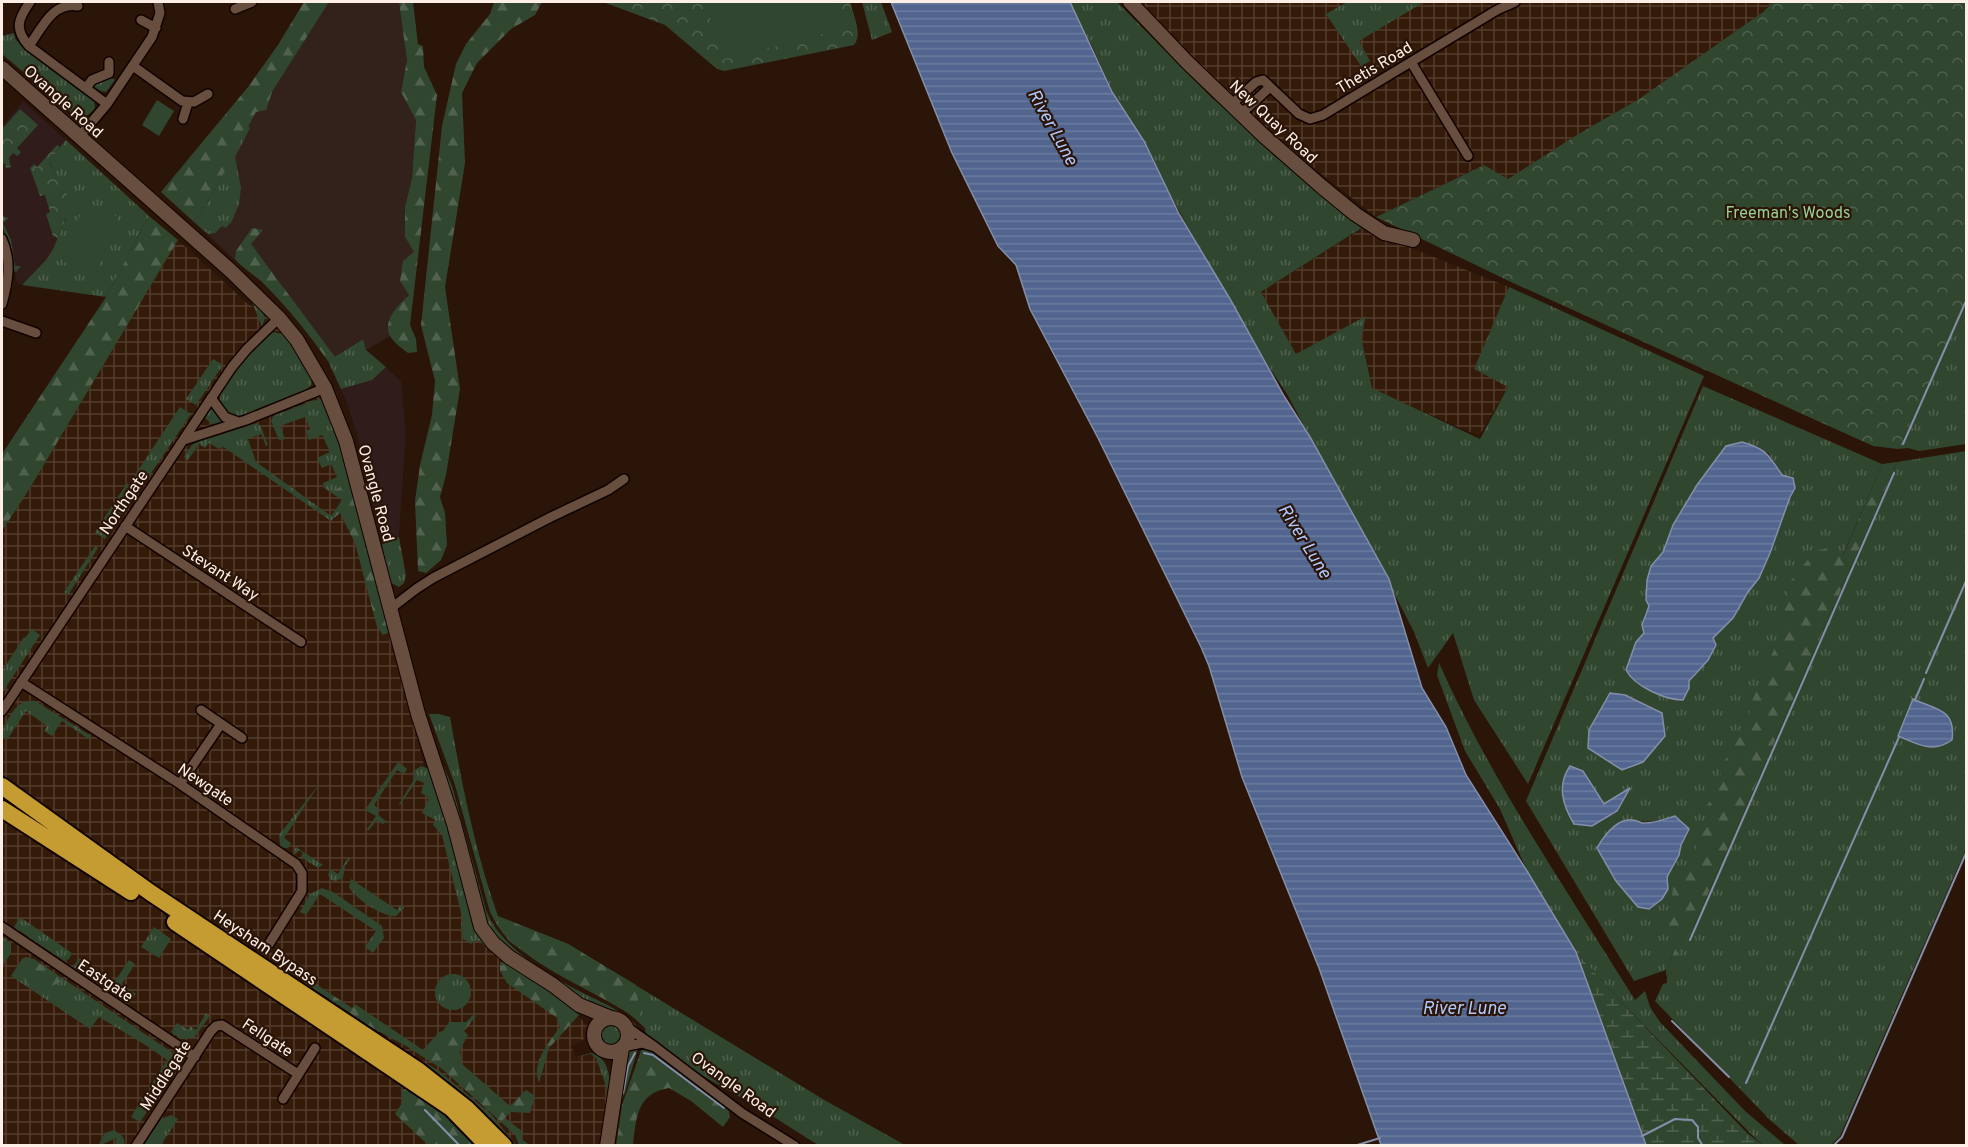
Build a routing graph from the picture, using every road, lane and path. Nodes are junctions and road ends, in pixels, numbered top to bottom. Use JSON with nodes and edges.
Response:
{"nodes":[{"id":1,"x":30,"y":2,"type":"edge"},
{"id":2,"x":158,"y":2,"type":"edge"},
{"id":3,"x":252,"y":2,"type":"edge"},
{"id":4,"x":1130,"y":2,"type":"edge"},
{"id":5,"x":1515,"y":2,"type":"edge"},
{"id":6,"x":78,"y":6,"type":"dead end"},
{"id":7,"x":1494,"y":6,"type":"edge"},
{"id":8,"x":235,"y":9,"type":"dead end"},
{"id":9,"x":141,"y":20,"type":"dead end"},
{"id":10,"x":156,"y":28,"type":"junction"},
{"id":11,"x":29,"y":46,"type":"junction"},
{"id":12,"x":109,"y":62,"type":"dead end"},
{"id":13,"x":1411,"y":63,"type":"junction"},
{"id":14,"x":133,"y":66,"type":"junction"},
{"id":15,"x":2,"y":68,"type":"edge"},
{"id":16,"x":1270,"y":87,"type":"junction"},
{"id":17,"x":86,"y":88,"type":"junction"},
{"id":18,"x":208,"y":94,"type":"dead end"},
{"id":19,"x":188,"y":102,"type":"junction"},
{"id":20,"x":107,"y":104,"type":"junction"},
{"id":21,"x":1232,"y":104,"type":"junction"},
{"id":22,"x":1242,"y":114,"type":"junction"},
{"id":23,"x":183,"y":119,"type":"dead end"},
{"id":24,"x":79,"y":136,"type":"junction"},
{"id":25,"x":1468,"y":156,"type":"dead end"},
{"id":26,"x":1413,"y":240,"type":"dead end"},
{"id":27,"x":2,"y":243,"type":"edge"},
{"id":28,"x":2,"y":304,"type":"edge"},
{"id":29,"x":279,"y":318,"type":"junction"},
{"id":30,"x":2,"y":321,"type":"edge"},
{"id":31,"x":36,"y":333,"type":"dead end"},
{"id":32,"x":325,"y":388,"type":"junction"},
{"id":33,"x":211,"y":398,"type":"junction"},
{"id":34,"x":238,"y":422,"type":"junction"},
{"id":35,"x":183,"y":441,"type":"junction"},
{"id":36,"x":624,"y":479,"type":"dead end"},
{"id":37,"x":125,"y":526,"type":"junction"},
{"id":38,"x":390,"y":609,"type":"junction"},
{"id":39,"x":301,"y":642,"type":"dead end"},
{"id":40,"x":21,"y":682,"type":"junction"},
{"id":41,"x":201,"y":710,"type":"dead end"},
{"id":42,"x":2,"y":711,"type":"edge"},
{"id":43,"x":221,"y":724,"type":"junction"},
{"id":44,"x":242,"y":738,"type":"dead end"},
{"id":45,"x":180,"y":784,"type":"junction"},
{"id":46,"x":2,"y":786,"type":"edge"},
{"id":47,"x":2,"y":798,"type":"edge"},
{"id":48,"x":2,"y":808,"type":"edge"},
{"id":49,"x":37,"y":830,"type":"junction"},
{"id":50,"x":2,"y":927,"type":"edge"},
{"id":51,"x":269,"y":944,"type":"dead end"},
{"id":52,"x":579,"y":1005,"type":"junction"},
{"id":53,"x":611,"y":1018,"type":"junction"},
{"id":54,"x":222,"y":1025,"type":"joint"},
{"id":55,"x":624,"y":1025,"type":"junction"},
{"id":56,"x":594,"y":1032,"type":"junction"},
{"id":57,"x":655,"y":1047,"type":"junction"},
{"id":58,"x":315,"y":1048,"type":"dead end"},
{"id":59,"x":622,"y":1048,"type":"junction"},
{"id":60,"x":603,"y":1050,"type":"junction"},
{"id":61,"x":195,"y":1056,"type":"junction"},
{"id":62,"x":298,"y":1074,"type":"junction"},
{"id":63,"x":614,"y":1096,"type":"junction"},
{"id":64,"x":283,"y":1100,"type":"dead end"},
{"id":65,"x":136,"y":1146,"type":"edge"},
{"id":66,"x":488,"y":1146,"type":"edge"},
{"id":67,"x":504,"y":1146,"type":"edge"},
{"id":68,"x":607,"y":1146,"type":"edge"},
{"id":69,"x":795,"y":1146,"type":"edge"}],
"edges":[{"from":1,"to":11,"type":"street"},
{"from":2,"to":10,"type":"street"},
{"from":3,"to":8,"type":"street"},
{"from":4,"to":21,"type":"main road","name":"New Quay Road"},
{"from":5,"to":7,"type":"street","name":"Thetis Road"},
{"from":6,"to":11,"type":"street"},
{"from":7,"to":13,"type":"street","name":"Thetis Road"},
{"from":9,"to":10,"type":"street"},
{"from":10,"to":14,"type":"street"},
{"from":11,"to":17,"type":"street"},
{"from":12,"to":17,"type":"street"},
{"from":13,"to":16,"type":"street","name":"Thetis Road"},
{"from":13,"to":25,"type":"street"},
{"from":14,"to":19,"type":"street"},
{"from":14,"to":20,"type":"street"},
{"from":15,"to":24,"type":"main road","name":"Ovangle Road"},
{"from":16,"to":21,"type":"street"},
{"from":16,"to":22,"type":"street"},
{"from":17,"to":20,"type":"street"},
{"from":18,"to":19,"type":"street"},
{"from":19,"to":23,"type":"street"},
{"from":20,"to":24,"type":"street"},
{"from":21,"to":22,"type":"main road","name":"New Quay Road"},
{"from":22,"to":26,"type":"main road","name":"New Quay Road"},
{"from":24,"to":29,"type":"main road","name":"Ovangle Road"},
{"from":27,"to":28,"type":"street"},
{"from":29,"to":32,"type":"main road","name":"Ovangle Road"},
{"from":29,"to":33,"type":"street","name":"Northgate"},
{"from":30,"to":31,"type":"street"},
{"from":32,"to":34,"type":"street"},
{"from":32,"to":38,"type":"main road","name":"Ovangle Road"},
{"from":33,"to":34,"type":"street"},
{"from":33,"to":35,"type":"street","name":"Northgate"},
{"from":34,"to":35,"type":"street"},
{"from":35,"to":37,"type":"street","name":"Northgate"},
{"from":36,"to":38,"type":"street"},
{"from":37,"to":39,"type":"street","name":"Stevant Way"},
{"from":37,"to":40,"type":"street","name":"Northgate"},
{"from":38,"to":52,"type":"main road","name":"Ovangle Road"},
{"from":40,"to":42,"type":"street","name":"Northgate"},
{"from":40,"to":45,"type":"street","name":"Newgate"},
{"from":41,"to":43,"type":"street"},
{"from":43,"to":44,"type":"street"},
{"from":43,"to":45,"type":"street"},
{"from":45,"to":51,"type":"street","name":"Newgate"},
{"from":46,"to":67,"type":"highway","name":"Heysham Bypass"},
{"from":47,"to":49,"type":"highway"},
{"from":48,"to":49,"type":"highway","name":"Heysham Bypass"},
{"from":49,"to":66,"type":"highway","name":"Heysham Bypass"},
{"from":50,"to":61,"type":"street","name":"Eastgate"},
{"from":52,"to":53,"type":"main road","name":"Ovangle Road"},
{"from":52,"to":56,"type":"main road","name":"Ovangle Road"},
{"from":53,"to":55,"type":"main road"},
{"from":53,"to":56,"type":"main road"},
{"from":54,"to":61,"type":"street","name":"Middlegate"},
{"from":54,"to":62,"type":"street","name":"Fellgate"},
{"from":55,"to":57,"type":"street","name":"Ovangle Road"},
{"from":55,"to":59,"type":"main road"},
{"from":56,"to":60,"type":"main road"},
{"from":57,"to":59,"type":"street"},
{"from":57,"to":69,"type":"street","name":"Ovangle Road"},
{"from":58,"to":62,"type":"street","name":"Fellgate"},
{"from":59,"to":60,"type":"main road"},
{"from":59,"to":63,"type":"main road"},
{"from":60,"to":63,"type":"main road"},
{"from":61,"to":65,"type":"street","name":"Middlegate"},
{"from":62,"to":64,"type":"street","name":"Fellgate"},
{"from":63,"to":68,"type":"main road"}]}
